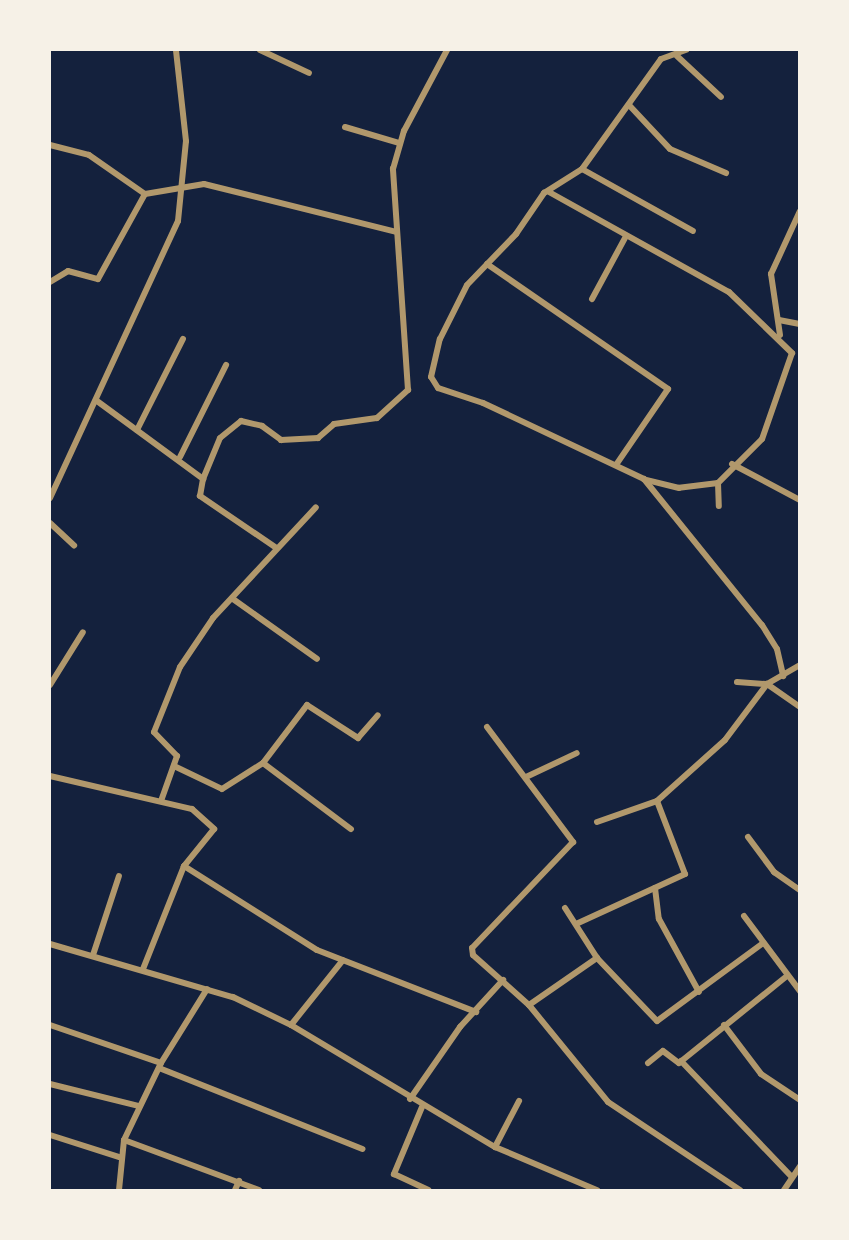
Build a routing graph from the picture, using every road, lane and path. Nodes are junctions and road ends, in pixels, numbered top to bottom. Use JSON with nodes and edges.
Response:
{"nodes":[{"id":1,"x":176,"y":50,"type":"edge"},
{"id":2,"x":260,"y":50,"type":"edge"},
{"id":3,"x":447,"y":50,"type":"edge"},
{"id":4,"x":686,"y":50,"type":"edge"},
{"id":5,"x":677,"y":56,"type":"junction"},
{"id":6,"x":309,"y":73,"type":"dead end"},
{"id":7,"x":721,"y":97,"type":"dead end"},
{"id":8,"x":629,"y":105,"type":"junction"},
{"id":9,"x":345,"y":127,"type":"dead end"},
{"id":10,"x":399,"y":144,"type":"junction"},
{"id":11,"x":50,"y":145,"type":"edge"},
{"id":12,"x":582,"y":169,"type":"junction"},
{"id":13,"x":726,"y":173,"type":"dead end"},
{"id":14,"x":182,"y":187,"type":"junction"},
{"id":15,"x":549,"y":192,"type":"junction"},
{"id":16,"x":145,"y":194,"type":"junction"},
{"id":17,"x":799,"y":214,"type":"edge"},
{"id":18,"x":693,"y":231,"type":"dead end"},
{"id":19,"x":396,"y":232,"type":"junction"},
{"id":20,"x":626,"y":236,"type":"junction"},
{"id":21,"x":487,"y":264,"type":"junction"},
{"id":22,"x":50,"y":282,"type":"edge"},
{"id":23,"x":592,"y":299,"type":"dead end"},
{"id":24,"x":779,"y":320,"type":"junction"},
{"id":25,"x":800,"y":324,"type":"edge"},
{"id":26,"x":780,"y":336,"type":"junction"},
{"id":27,"x":183,"y":339,"type":"dead end"},
{"id":28,"x":793,"y":358,"type":"junction"},
{"id":29,"x":800,"y":362,"type":"edge"},
{"id":30,"x":226,"y":365,"type":"dead end"},
{"id":31,"x":97,"y":401,"type":"junction"},
{"id":32,"x":137,"y":430,"type":"junction"},
{"id":33,"x":180,"y":457,"type":"junction"},
{"id":34,"x":732,"y":464,"type":"junction"},
{"id":35,"x":616,"y":465,"type":"junction"},
{"id":36,"x":203,"y":479,"type":"junction"},
{"id":37,"x":644,"y":479,"type":"junction"},
{"id":38,"x":718,"y":483,"type":"junction"},
{"id":39,"x":52,"y":486,"type":"edge"},
{"id":40,"x":50,"y":498,"type":"edge"},
{"id":41,"x":800,"y":500,"type":"edge"},
{"id":42,"x":719,"y":506,"type":"dead end"},
{"id":43,"x":316,"y":507,"type":"dead end"},
{"id":44,"x":50,"y":523,"type":"edge"},
{"id":45,"x":74,"y":545,"type":"dead end"},
{"id":46,"x":275,"y":547,"type":"junction"},
{"id":47,"x":233,"y":599,"type":"junction"},
{"id":48,"x":83,"y":632,"type":"dead end"},
{"id":49,"x":317,"y":660,"type":"dead end"},
{"id":50,"x":800,"y":665,"type":"edge"},
{"id":51,"x":783,"y":676,"type":"junction"},
{"id":52,"x":737,"y":682,"type":"dead end"},
{"id":53,"x":50,"y":684,"type":"edge"},
{"id":54,"x":767,"y":684,"type":"junction"},
{"id":55,"x":800,"y":707,"type":"edge"},
{"id":56,"x":378,"y":715,"type":"dead end"},
{"id":57,"x":487,"y":727,"type":"dead end"},
{"id":58,"x":577,"y":753,"type":"dead end"},
{"id":59,"x":263,"y":763,"type":"junction"},
{"id":60,"x":174,"y":766,"type":"junction"},
{"id":61,"x":50,"y":776,"type":"edge"},
{"id":62,"x":526,"y":777,"type":"junction"},
{"id":63,"x":161,"y":801,"type":"junction"},
{"id":64,"x":657,"y":801,"type":"junction"},
{"id":65,"x":597,"y":822,"type":"dead end"},
{"id":66,"x":351,"y":829,"type":"dead end"},
{"id":67,"x":748,"y":837,"type":"dead end"},
{"id":68,"x":184,"y":866,"type":"junction"},
{"id":69,"x":119,"y":876,"type":"dead end"},
{"id":70,"x":655,"y":888,"type":"junction"},
{"id":71,"x":800,"y":890,"type":"edge"},
{"id":72,"x":565,"y":908,"type":"dead end"},
{"id":73,"x":744,"y":916,"type":"dead end"},
{"id":74,"x":576,"y":924,"type":"junction"},
{"id":75,"x":763,"y":943,"type":"junction"},
{"id":76,"x":50,"y":944,"type":"edge"},
{"id":77,"x":93,"y":955,"type":"junction"},
{"id":78,"x":597,"y":958,"type":"junction"},
{"id":79,"x":343,"y":960,"type":"junction"},
{"id":80,"x":142,"y":969,"type":"junction"},
{"id":81,"x":787,"y":976,"type":"junction"},
{"id":82,"x":503,"y":980,"type":"junction"},
{"id":83,"x":207,"y":989,"type":"junction"},
{"id":84,"x":800,"y":991,"type":"edge"},
{"id":85,"x":699,"y":992,"type":"junction"},
{"id":86,"x":530,"y":1005,"type":"junction"},
{"id":87,"x":476,"y":1012,"type":"junction"},
{"id":88,"x":50,"y":1025,"type":"edge"},
{"id":89,"x":291,"y":1025,"type":"junction"},
{"id":90,"x":724,"y":1025,"type":"junction"},
{"id":91,"x":681,"y":1060,"type":"junction"},
{"id":92,"x":648,"y":1063,"type":"dead end"},
{"id":93,"x":160,"y":1066,"type":"junction"},
{"id":94,"x":50,"y":1084,"type":"edge"},
{"id":95,"x":410,"y":1099,"type":"junction"},
{"id":96,"x":800,"y":1100,"type":"edge"},
{"id":97,"x":519,"y":1101,"type":"dead end"},
{"id":98,"x":139,"y":1106,"type":"junction"},
{"id":99,"x":422,"y":1107,"type":"junction"},
{"id":100,"x":50,"y":1135,"type":"edge"},
{"id":101,"x":124,"y":1140,"type":"junction"},
{"id":102,"x":495,"y":1147,"type":"junction"},
{"id":103,"x":363,"y":1149,"type":"dead end"},
{"id":104,"x":119,"y":1157,"type":"junction"},
{"id":105,"x":800,"y":1166,"type":"edge"},
{"id":106,"x":791,"y":1176,"type":"junction"},
{"id":107,"x":239,"y":1181,"type":"junction"},
{"id":108,"x":119,"y":1191,"type":"edge"},
{"id":109,"x":235,"y":1191,"type":"edge"},
{"id":110,"x":259,"y":1191,"type":"edge"},
{"id":111,"x":428,"y":1191,"type":"edge"},
{"id":112,"x":597,"y":1191,"type":"edge"},
{"id":113,"x":740,"y":1191,"type":"edge"},
{"id":114,"x":784,"y":1191,"type":"edge"}],
"edges":[{"from":1,"to":14,"type":"street"},
{"from":2,"to":6,"type":"street"},
{"from":3,"to":10,"type":"street"},
{"from":4,"to":5,"type":"street"},
{"from":5,"to":7,"type":"street"},
{"from":5,"to":8,"type":"street"},
{"from":8,"to":12,"type":"street"},
{"from":8,"to":13,"type":"street"},
{"from":9,"to":10,"type":"street"},
{"from":10,"to":19,"type":"street"},
{"from":11,"to":16,"type":"street"},
{"from":12,"to":15,"type":"street"},
{"from":12,"to":18,"type":"street"},
{"from":14,"to":16,"type":"street"},
{"from":14,"to":19,"type":"street"},
{"from":14,"to":31,"type":"street"},
{"from":15,"to":20,"type":"street"},
{"from":15,"to":21,"type":"street"},
{"from":16,"to":22,"type":"street"},
{"from":17,"to":24,"type":"street"},
{"from":19,"to":36,"type":"street"},
{"from":20,"to":23,"type":"street"},
{"from":20,"to":26,"type":"street"},
{"from":21,"to":35,"type":"street"},
{"from":21,"to":35,"type":"street"},
{"from":24,"to":25,"type":"street"},
{"from":24,"to":26,"type":"street"},
{"from":26,"to":28,"type":"street"},
{"from":27,"to":32,"type":"street"},
{"from":28,"to":29,"type":"street"},
{"from":28,"to":34,"type":"street"},
{"from":30,"to":33,"type":"street"},
{"from":31,"to":32,"type":"street"},
{"from":31,"to":39,"type":"street"},
{"from":32,"to":33,"type":"street"},
{"from":33,"to":36,"type":"street"},
{"from":34,"to":38,"type":"street"},
{"from":34,"to":41,"type":"street"},
{"from":35,"to":37,"type":"street"},
{"from":36,"to":46,"type":"street"},
{"from":37,"to":38,"type":"street"},
{"from":37,"to":51,"type":"street"},
{"from":38,"to":42,"type":"street"},
{"from":39,"to":40,"type":"street"},
{"from":43,"to":46,"type":"street"},
{"from":44,"to":45,"type":"street"},
{"from":46,"to":47,"type":"street"},
{"from":47,"to":49,"type":"street"},
{"from":47,"to":60,"type":"street"},
{"from":48,"to":53,"type":"street"},
{"from":50,"to":51,"type":"street"},
{"from":51,"to":54,"type":"street"},
{"from":52,"to":54,"type":"street"},
{"from":54,"to":55,"type":"street"},
{"from":54,"to":64,"type":"street"},
{"from":56,"to":59,"type":"street"},
{"from":57,"to":62,"type":"street"},
{"from":58,"to":62,"type":"street"},
{"from":59,"to":60,"type":"street"},
{"from":59,"to":66,"type":"street"},
{"from":60,"to":63,"type":"street"},
{"from":61,"to":63,"type":"street"},
{"from":62,"to":82,"type":"street"},
{"from":63,"to":68,"type":"street"},
{"from":64,"to":65,"type":"street"},
{"from":64,"to":70,"type":"street"},
{"from":67,"to":71,"type":"street"},
{"from":68,"to":79,"type":"street"},
{"from":68,"to":80,"type":"street"},
{"from":69,"to":77,"type":"street"},
{"from":70,"to":74,"type":"street"},
{"from":70,"to":85,"type":"street"},
{"from":72,"to":74,"type":"street"},
{"from":73,"to":75,"type":"street"},
{"from":74,"to":78,"type":"street"},
{"from":75,"to":81,"type":"street"},
{"from":75,"to":85,"type":"street"},
{"from":76,"to":77,"type":"street"},
{"from":77,"to":80,"type":"street"},
{"from":78,"to":85,"type":"street"},
{"from":78,"to":86,"type":"street"},
{"from":79,"to":87,"type":"street"},
{"from":79,"to":89,"type":"street"},
{"from":80,"to":83,"type":"street"},
{"from":81,"to":84,"type":"street"},
{"from":81,"to":90,"type":"street"},
{"from":82,"to":86,"type":"street"},
{"from":82,"to":87,"type":"street"},
{"from":83,"to":89,"type":"street"},
{"from":83,"to":93,"type":"street"},
{"from":86,"to":113,"type":"street"},
{"from":87,"to":95,"type":"street"},
{"from":88,"to":93,"type":"street"},
{"from":89,"to":95,"type":"street"},
{"from":90,"to":91,"type":"street"},
{"from":90,"to":96,"type":"street"},
{"from":91,"to":92,"type":"street"},
{"from":91,"to":106,"type":"street"},
{"from":93,"to":98,"type":"street"},
{"from":93,"to":103,"type":"street"},
{"from":94,"to":98,"type":"street"},
{"from":95,"to":99,"type":"street"},
{"from":97,"to":102,"type":"street"},
{"from":98,"to":101,"type":"street"},
{"from":99,"to":102,"type":"street"},
{"from":99,"to":111,"type":"street"},
{"from":100,"to":104,"type":"street"},
{"from":101,"to":104,"type":"street"},
{"from":101,"to":107,"type":"street"},
{"from":102,"to":112,"type":"street"},
{"from":104,"to":108,"type":"street"},
{"from":105,"to":106,"type":"street"},
{"from":106,"to":114,"type":"street"},
{"from":107,"to":109,"type":"street"},
{"from":107,"to":110,"type":"street"}]}
